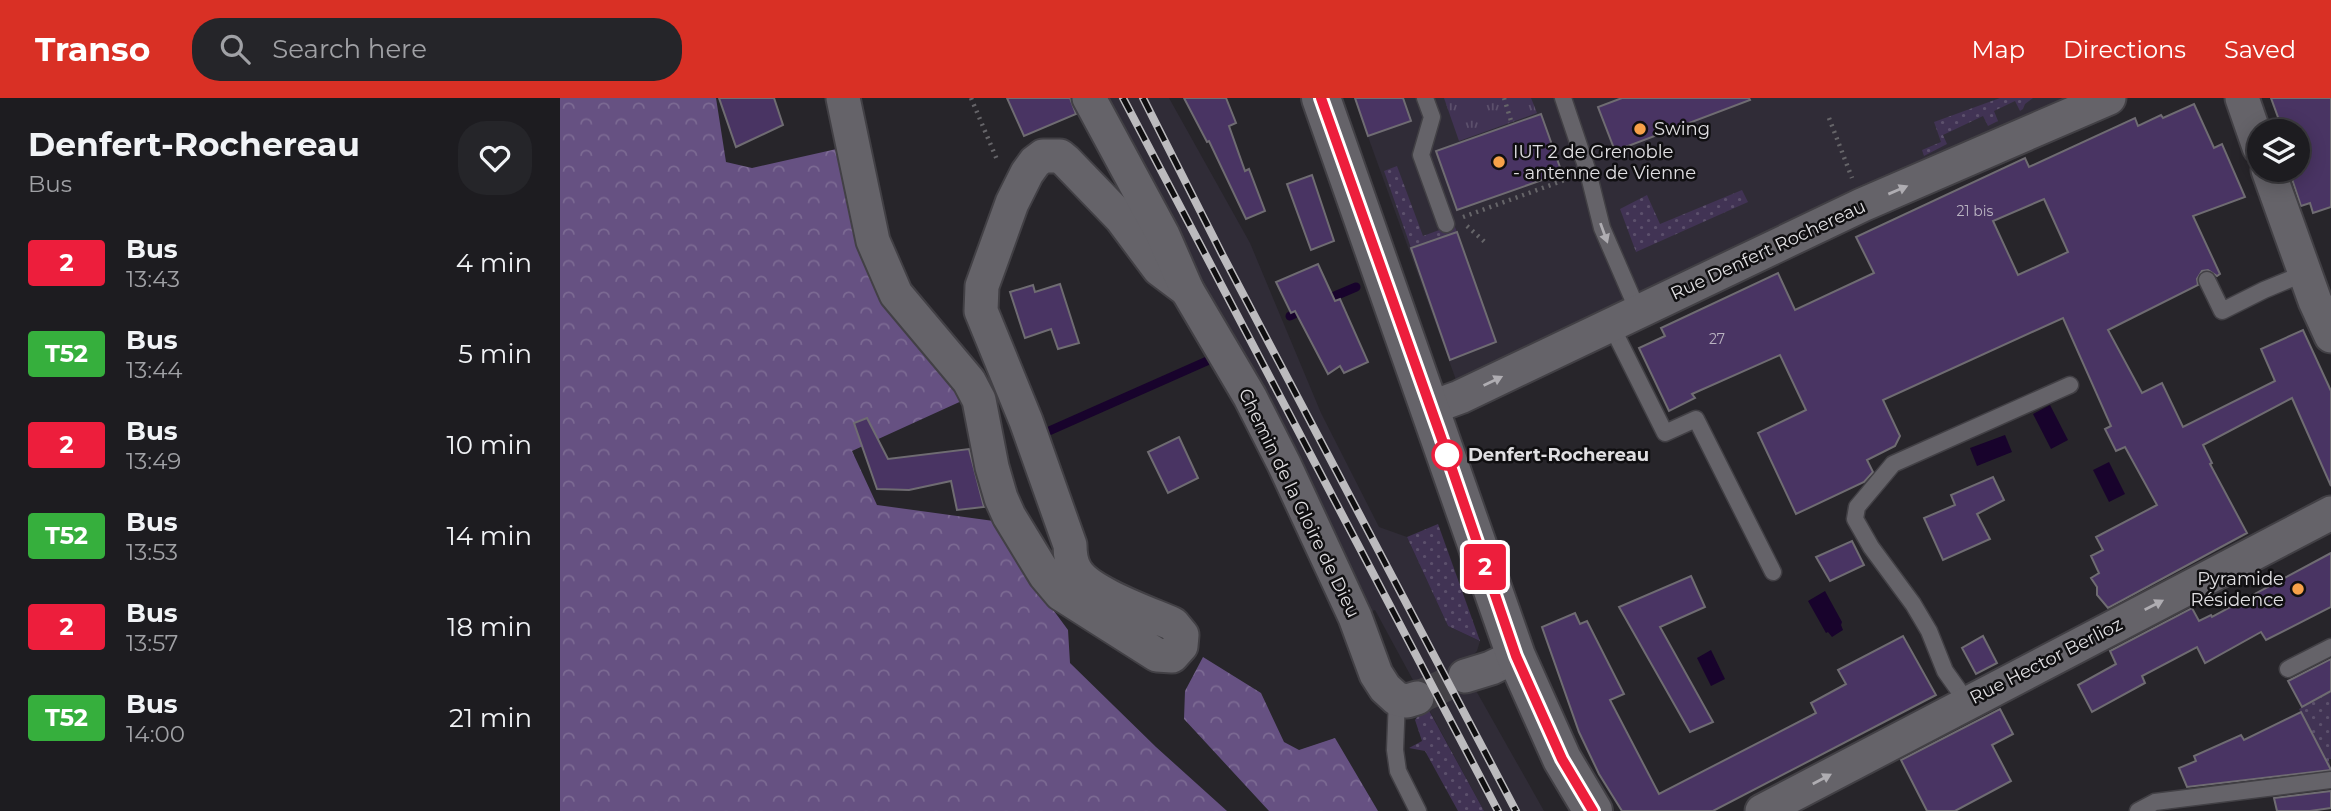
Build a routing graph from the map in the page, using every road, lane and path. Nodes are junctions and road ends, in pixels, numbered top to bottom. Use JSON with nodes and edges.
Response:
{"nodes":[{"id":1,"x":844,"y":98,"type":"edge"},
{"id":2,"x":971,"y":98,"type":"edge"},
{"id":3,"x":1089,"y":98,"type":"edge"},
{"id":4,"x":1321,"y":98,"type":"edge"},
{"id":5,"x":1425,"y":98,"type":"edge"},
{"id":6,"x":1504,"y":98,"type":"edge"},
{"id":7,"x":1563,"y":98,"type":"edge"},
{"id":8,"x":2109,"y":98,"type":"edge"},
{"id":9,"x":2242,"y":98,"type":"edge"},
{"id":10,"x":2076,"y":105,"type":"edge"},
{"id":11,"x":1829,"y":118,"type":"dead end"},
{"id":12,"x":2249,"y":119,"type":"edge"},
{"id":13,"x":1512,"y":124,"type":"dead end"},
{"id":14,"x":998,"y":163,"type":"dead end"},
{"id":15,"x":1588,"y":172,"type":"junction"},
{"id":16,"x":2272,"y":182,"type":"edge"},
{"id":17,"x":1862,"y":205,"type":"junction"},
{"id":18,"x":1453,"y":221,"type":"joint"},
{"id":19,"x":2305,"y":273,"type":"junction"},
{"id":20,"x":2207,"y":281,"type":"dead end"},
{"id":21,"x":1187,"y":290,"type":"junction"},
{"id":22,"x":1624,"y":318,"type":"junction"},
{"id":23,"x":2331,"y":336,"type":"edge"},
{"id":24,"x":2070,"y":385,"type":"dead end"},
{"id":25,"x":1430,"y":408,"type":"junction"},
{"id":26,"x":2331,"y":513,"type":"edge"},
{"id":27,"x":1773,"y":572,"type":"dead end"},
{"id":28,"x":2331,"y":647,"type":"edge"},
{"id":29,"x":1516,"y":656,"type":"junction"},
{"id":30,"x":2288,"y":668,"type":"dead end"},
{"id":31,"x":1465,"y":676,"type":"tunnel mouth"},
{"id":32,"x":1407,"y":698,"type":"joint"},
{"id":33,"x":1967,"y":702,"type":"junction"},
{"id":34,"x":2331,"y":780,"type":"edge"},
{"id":35,"x":1418,"y":811,"type":"edge"},
{"id":36,"x":1593,"y":811,"type":"edge"},
{"id":37,"x":1762,"y":811,"type":"edge"},
{"id":38,"x":2138,"y":811,"type":"edge"}],
"edges":[{"from":1,"to":21,"type":"street","name":"Chemin de la Gloire de Dieu"},
{"from":2,"to":14,"type":"path"},
{"from":3,"to":21,"type":"street","name":"Chemin de la Gloire de Dieu"},
{"from":4,"to":25,"type":"main road"},
{"from":5,"to":18,"type":"lane"},
{"from":6,"to":13,"type":"path"},
{"from":7,"to":15,"type":"lane"},
{"from":8,"to":10,"type":"street","name":"Rue Denfert Rochereau"},
{"from":9,"to":12,"type":"street"},
{"from":17,"to":10,"type":"street","name":"Rue Denfert Rochereau","one_way":true},
{"from":11,"to":17,"type":"path"},
{"from":15,"to":18,"type":"path"},
{"from":15,"to":22,"type":"lane","one_way":true},
{"from":16,"to":19,"type":"street"},
{"from":17,"to":22,"type":"street","name":"Rue Denfert Rochereau"},
{"from":19,"to":20,"type":"lane"},
{"from":19,"to":23,"type":"street"},
{"from":21,"to":32,"type":"street","name":"Chemin de la Gloire de Dieu"},
{"from":25,"to":22,"type":"street","name":"Rue Denfert Rochereau","one_way":true},
{"from":22,"to":27,"type":"lane"},
{"from":24,"to":33,"type":"lane"},
{"from":25,"to":29,"type":"main road"},
{"from":33,"to":26,"type":"street","name":"Rue Hector Berlioz","one_way":true},
{"from":28,"to":30,"type":"lane"},
{"from":29,"to":31,"type":"street"},
{"from":29,"to":36,"type":"main road"},
{"from":32,"to":35,"type":"lane"},
{"from":37,"to":33,"type":"street","name":"Rue Hector Berlioz","one_way":true},
{"from":34,"to":38,"type":"lane"}]}
